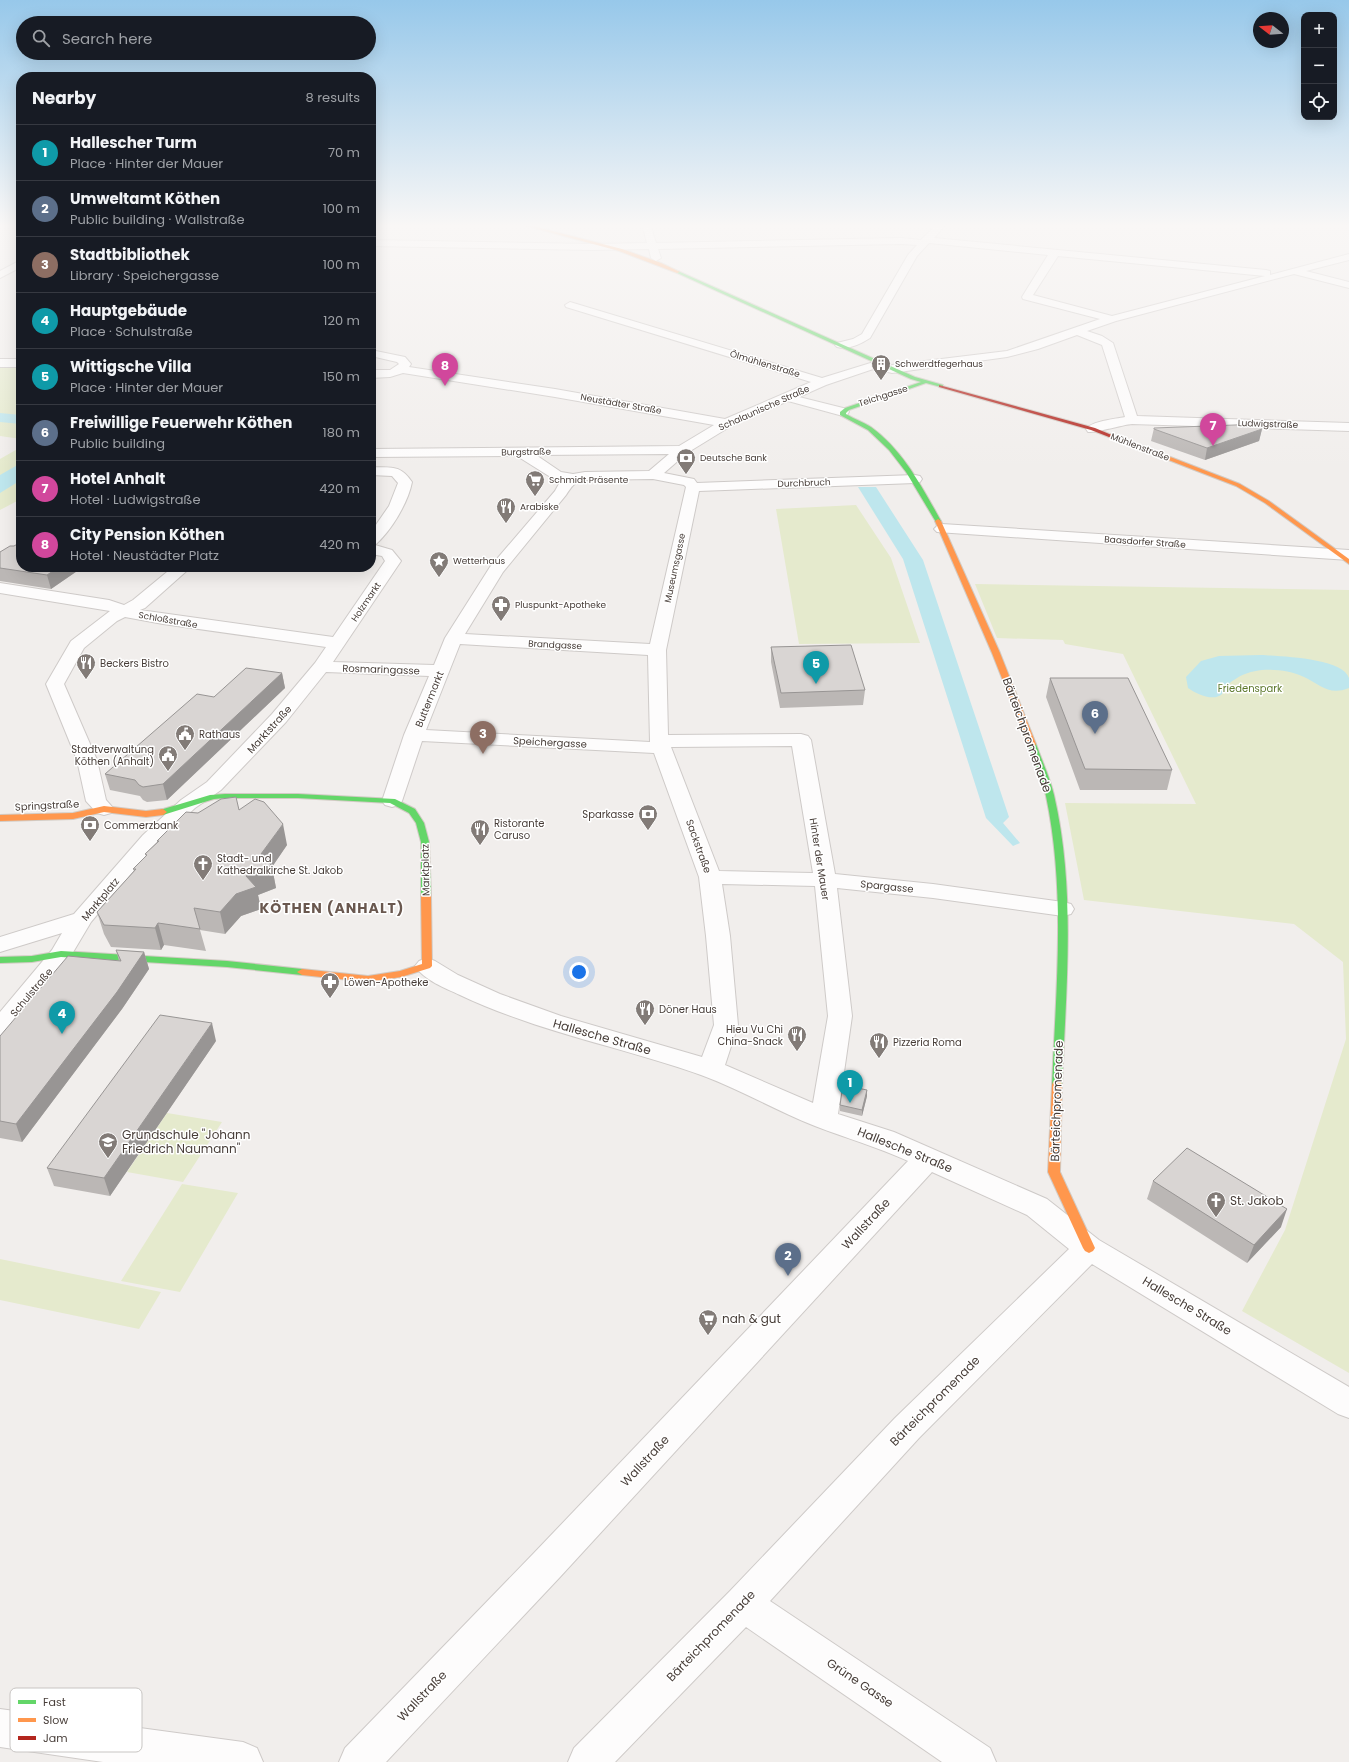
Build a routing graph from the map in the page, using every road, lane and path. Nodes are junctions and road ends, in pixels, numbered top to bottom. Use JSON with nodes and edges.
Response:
{"nodes":[{"id":1,"x":575,"y":306,"type":"edge"},
{"id":2,"x":756,"y":306,"type":"edge"},
{"id":3,"x":883,"y":306,"type":"edge"},
{"id":4,"x":1063,"y":306,"type":"edge"},
{"id":5,"x":1160,"y":306,"type":"edge"},
{"id":6,"x":1112,"y":319,"type":"junction"},
{"id":7,"x":1078,"y":332,"type":"junction"},
{"id":8,"x":841,"y":345,"type":"junction"},
{"id":9,"x":376,"y":355,"type":"edge"},
{"id":10,"x":0,"y":363,"type":"edge"},
{"id":11,"x":16,"y":363,"type":"edge"},
{"id":12,"x":400,"y":364,"type":"junction"},
{"id":13,"x":887,"y":366,"type":"junction"},
{"id":14,"x":376,"y":374,"type":"edge"},
{"id":15,"x":822,"y":382,"type":"junction"},
{"id":16,"x":925,"y":382,"type":"junction"},
{"id":17,"x":786,"y":397,"type":"junction"},
{"id":18,"x":843,"y":412,"type":"junction"},
{"id":19,"x":1132,"y":420,"type":"junction"},
{"id":20,"x":726,"y":423,"type":"junction"},
{"id":21,"x":1349,"y":427,"type":"edge"},
{"id":22,"x":1093,"y":429,"type":"junction"},
{"id":23,"x":682,"y":450,"type":"junction"},
{"id":24,"x":521,"y":452,"type":"junction"},
{"id":25,"x":376,"y":453,"type":"edge"},
{"id":26,"x":410,"y":453,"type":"junction"},
{"id":27,"x":376,"y":471,"type":"edge"},
{"id":28,"x":396,"y":472,"type":"junction"},
{"id":29,"x":652,"y":475,"type":"junction"},
{"id":30,"x":570,"y":478,"type":"junction"},
{"id":31,"x":915,"y":479,"type":"junction"},
{"id":32,"x":693,"y":487,"type":"junction"},
{"id":33,"x":942,"y":529,"type":"junction"},
{"id":34,"x":376,"y":535,"type":"edge"},
{"id":35,"x":376,"y":550,"type":"edge"},
{"id":36,"x":1345,"y":557,"type":"edge"},
{"id":37,"x":177,"y":572,"type":"edge"},
{"id":38,"x":0,"y":588,"type":"edge"},
{"id":39,"x":123,"y":610,"type":"junction"},
{"id":40,"x":454,"y":638,"type":"junction"},
{"id":41,"x":338,"y":643,"type":"junction"},
{"id":42,"x":657,"y":650,"type":"junction"},
{"id":43,"x":321,"y":667,"type":"junction"},
{"id":44,"x":440,"y":671,"type":"junction"},
{"id":45,"x":414,"y":735,"type":"junction"},
{"id":46,"x":661,"y":744,"type":"junction"},
{"id":47,"x":392,"y":801,"type":"junction"},
{"id":48,"x":188,"y":804,"type":"junction"},
{"id":49,"x":104,"y":808,"type":"junction"},
{"id":50,"x":0,"y":818,"type":"edge"},
{"id":51,"x":710,"y":877,"type":"junction"},
{"id":52,"x":825,"y":880,"type":"junction"},
{"id":53,"x":1063,"y":909,"type":"junction"},
{"id":54,"x":82,"y":919,"type":"junction"},
{"id":55,"x":0,"y":945,"type":"edge"},
{"id":56,"x":61,"y":954,"type":"junction"},
{"id":57,"x":0,"y":960,"type":"edge"},
{"id":58,"x":427,"y":966,"type":"junction"},
{"id":59,"x":0,"y":1029,"type":"edge"},
{"id":60,"x":712,"y":1069,"type":"junction"},
{"id":61,"x":824,"y":1119,"type":"junction"},
{"id":62,"x":928,"y":1158,"type":"junction"},
{"id":63,"x":1089,"y":1248,"type":"junction"},
{"id":64,"x":1349,"y":1404,"type":"edge"},
{"id":65,"x":743,"y":1604,"type":"junction"},
{"id":66,"x":0,"y":1728,"type":"edge"},
{"id":67,"x":10,"y":1729,"type":"edge"},
{"id":68,"x":142,"y":1748,"type":"edge"},
{"id":69,"x":244,"y":1762,"type":"edge"},
{"id":70,"x":359,"y":1762,"type":"edge"},
{"id":71,"x":588,"y":1762,"type":"edge"},
{"id":72,"x":976,"y":1762,"type":"edge"}],
"edges":[{"from":1,"to":15,"type":"street","name":"Ölmühlenstraße"},
{"from":2,"to":8,"type":"street","name":"Mühlenstraße"},
{"from":3,"to":8,"type":"street"},
{"from":4,"to":6,"type":"street"},
{"from":5,"to":6,"type":"street","name":"Schalaunische Straße"},
{"from":6,"to":7,"type":"street","name":"Schalaunische Straße"},
{"from":7,"to":13,"type":"street","name":"Schalaunische Straße"},
{"from":7,"to":19,"type":"street"},
{"from":8,"to":13,"type":"street","name":"Mühlenstraße"},
{"from":9,"to":12,"type":"street","name":"Neustädter Straße"},
{"from":10,"to":11,"type":"street"},
{"from":12,"to":14,"type":"street"},
{"from":12,"to":20,"type":"street","name":"Neustädter Straße"},
{"from":13,"to":15,"type":"street","name":"Schalaunische Straße"},
{"from":13,"to":16,"type":"street","name":"Mühlenstraße"},
{"from":15,"to":17,"type":"street","name":"Schalaunische Straße"},
{"from":16,"to":18,"type":"street","name":"Teichgasse"},
{"from":16,"to":22,"type":"street","name":"Mühlenstraße"},
{"from":17,"to":18,"type":"street"},
{"from":17,"to":20,"type":"street","name":"Schalaunische Straße"},
{"from":18,"to":31,"type":"street","name":"Bärteichpromenade"},
{"from":19,"to":21,"type":"street","name":"Ludwigstraße"},
{"from":19,"to":22,"type":"street","name":"Ludwigstraße"},
{"from":20,"to":23,"type":"street","name":"Schalaunische Straße"},
{"from":22,"to":36,"type":"street","name":"Mühlenstraße"},
{"from":23,"to":24,"type":"street","name":"Burgstraße"},
{"from":23,"to":29,"type":"street","name":"Schalaunische Straße"},
{"from":24,"to":26,"type":"street","name":"Burgstraße"},
{"from":24,"to":30,"type":"street"},
{"from":25,"to":26,"type":"street","name":"Burgstraße"},
{"from":26,"to":28,"type":"street"},
{"from":27,"to":28,"type":"street"},
{"from":28,"to":34,"type":"street"},
{"from":29,"to":30,"type":"street"},
{"from":29,"to":32,"type":"street"},
{"from":30,"to":40,"type":"street","name":"Buttermarkt"},
{"from":31,"to":32,"type":"street","name":"Durchbruch"},
{"from":31,"to":33,"type":"street","name":"Bärteichpromenade"},
{"from":32,"to":42,"type":"street","name":"Museumsgasse"},
{"from":33,"to":36,"type":"street","name":"Baasdorfer Straße"},
{"from":33,"to":53,"type":"street","name":"Bärteichpromenade"},
{"from":35,"to":41,"type":"street","name":"Holzmarkt"},
{"from":37,"to":39,"type":"street"},
{"from":38,"to":39,"type":"street","name":"Schloßstraße"},
{"from":39,"to":41,"type":"street","name":"Schloßstraße"},
{"from":39,"to":49,"type":"street"},
{"from":40,"to":42,"type":"street","name":"Brandgasse"},
{"from":40,"to":44,"type":"street","name":"Buttermarkt"},
{"from":41,"to":43,"type":"street","name":"Marktstraße"},
{"from":42,"to":46,"type":"street","name":"Sackstraße"},
{"from":43,"to":44,"type":"street","name":"Rosmaringasse"},
{"from":43,"to":48,"type":"street","name":"Marktstraße"},
{"from":44,"to":45,"type":"street","name":"Buttermarkt"},
{"from":45,"to":46,"type":"street","name":"Speichergasse"},
{"from":45,"to":47,"type":"street","name":"Buttermarkt"},
{"from":46,"to":51,"type":"street","name":"Sackstraße"},
{"from":46,"to":52,"type":"street","name":"Hinter der Mauer"},
{"from":47,"to":48,"type":"street","name":"Marktplatz"},
{"from":47,"to":58,"type":"street","name":"Marktplatz"},
{"from":48,"to":49,"type":"street","name":"Springstraße"},
{"from":48,"to":54,"type":"street","name":"Marktplatz"},
{"from":49,"to":50,"type":"street","name":"Springstraße"},
{"from":51,"to":52,"type":"street","name":"Spargasse"},
{"from":51,"to":60,"type":"street","name":"Sackstraße"},
{"from":52,"to":53,"type":"street","name":"Spargasse"},
{"from":52,"to":61,"type":"street","name":"Hinter der Mauer"},
{"from":53,"to":63,"type":"street","name":"Bärteichpromenade"},
{"from":54,"to":55,"type":"street"},
{"from":54,"to":56,"type":"street","name":"Marktplatz"},
{"from":56,"to":57,"type":"street"},
{"from":56,"to":58,"type":"street"},
{"from":56,"to":59,"type":"street","name":"Schulstraße"},
{"from":58,"to":60,"type":"street","name":"Hallesche Straße"},
{"from":60,"to":61,"type":"street","name":"Hallesche Straße"},
{"from":61,"to":62,"type":"street","name":"Hallesche Straße"},
{"from":62,"to":63,"type":"street","name":"Hallesche Straße"},
{"from":62,"to":70,"type":"street","name":"Wallstraße"},
{"from":63,"to":64,"type":"street","name":"Hallesche Straße"},
{"from":63,"to":65,"type":"street","name":"Bärteichpromenade"},
{"from":65,"to":71,"type":"street","name":"Bärteichpromenade"},
{"from":65,"to":72,"type":"street","name":"Grüne Gasse"},
{"from":66,"to":67,"type":"street"},
{"from":68,"to":69,"type":"street"}]}
